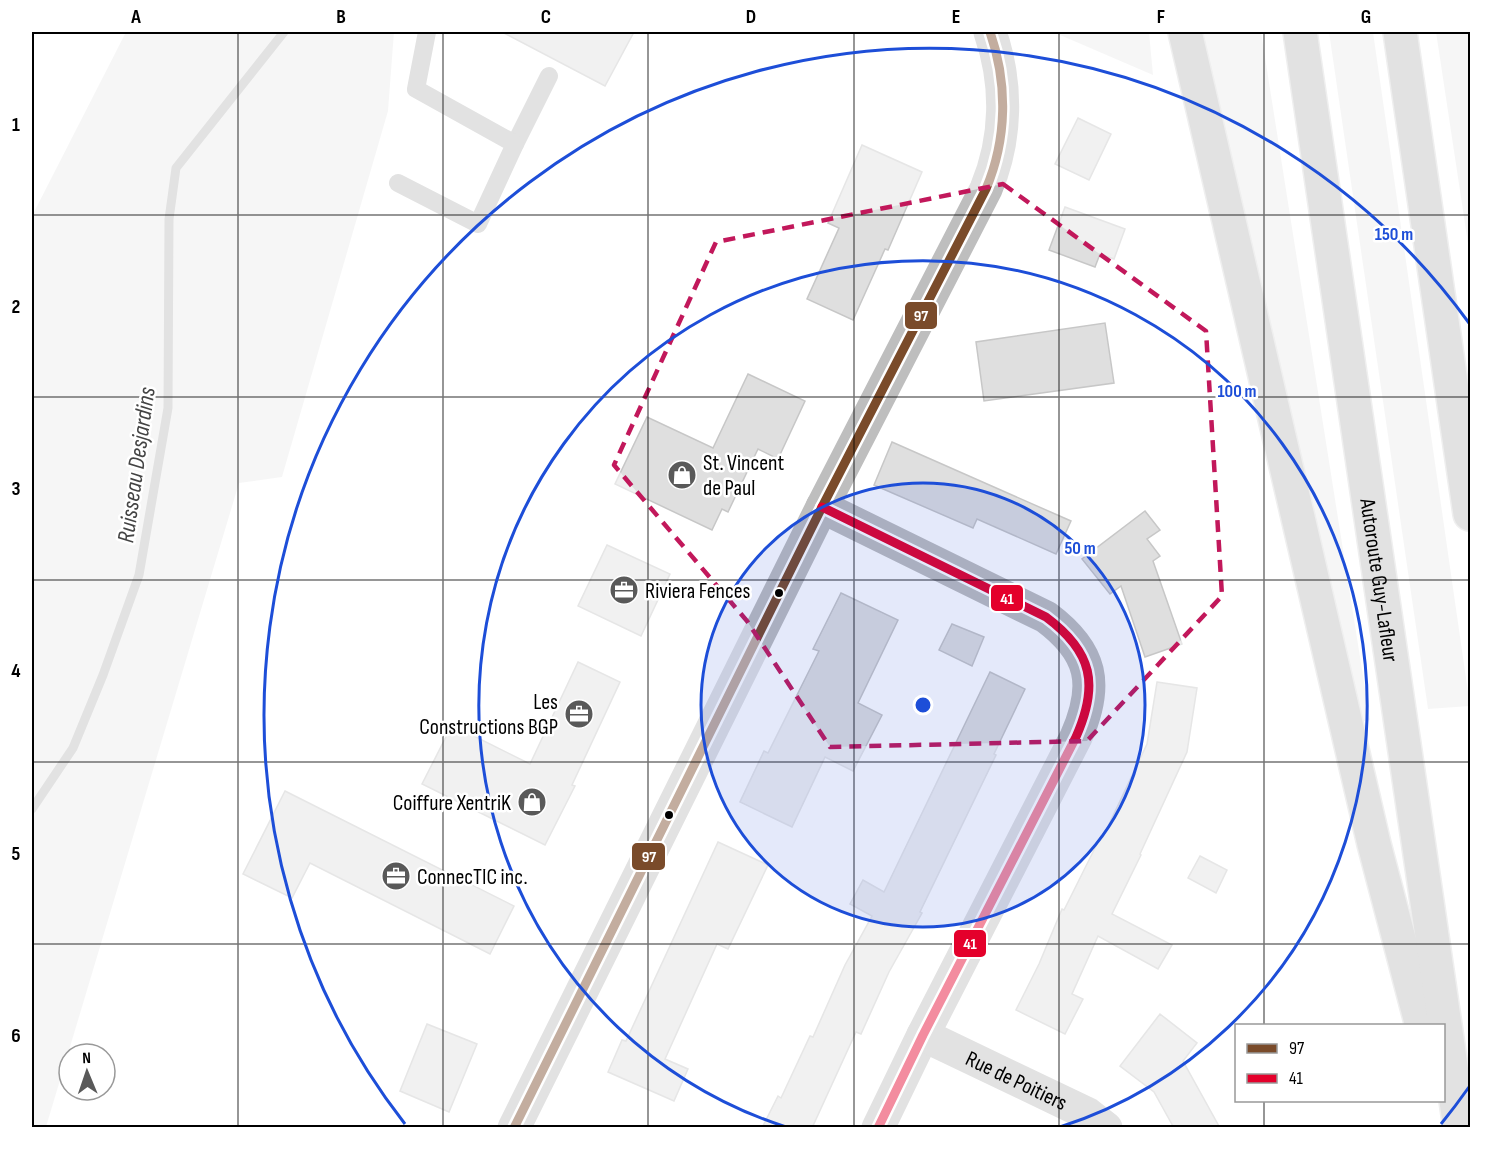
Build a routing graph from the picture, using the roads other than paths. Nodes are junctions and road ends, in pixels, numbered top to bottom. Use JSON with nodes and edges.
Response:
{"nodes":[{"id":1,"x":427,"y":32,"type":"edge"},
{"id":2,"x":990,"y":32,"type":"edge"},
{"id":3,"x":1185,"y":32,"type":"edge"},
{"id":4,"x":1300,"y":32,"type":"edge"},
{"id":5,"x":1400,"y":32,"type":"edge"},
{"id":6,"x":549,"y":76,"type":"dead end"},
{"id":7,"x":516,"y":144,"type":"junction"},
{"id":8,"x":398,"y":183,"type":"dead end"},
{"id":9,"x":822,"y":507,"type":"junction"},
{"id":10,"x":1470,"y":514,"type":"edge"},
{"id":11,"x":1421,"y":1024,"type":"edge"},
{"id":12,"x":1445,"y":1024,"type":"edge"},
{"id":13,"x":1445,"y":1025,"type":"edge"},
{"id":14,"x":923,"y":1035,"type":"junction"},
{"id":15,"x":1443,"y":1102,"type":"edge"},
{"id":16,"x":514,"y":1128,"type":"edge"},
{"id":17,"x":878,"y":1128,"type":"edge"},
{"id":18,"x":1106,"y":1128,"type":"edge"},
{"id":19,"x":1450,"y":1128,"type":"edge"},
{"id":20,"x":1460,"y":1128,"type":"edge"}],
"edges":[{"from":1,"to":7,"type":"lane"},
{"from":2,"to":9,"type":"main road"},
{"from":3,"to":11,"type":"main road"},
{"from":4,"to":12,"type":"main road","name":"Autoroute Guy-Lafleur"},
{"from":5,"to":10,"type":"main road"},
{"from":6,"to":7,"type":"lane"},
{"from":7,"to":8,"type":"lane"},
{"from":9,"to":14,"type":"main road"},
{"from":9,"to":16,"type":"main road"},
{"from":13,"to":20,"type":"main road","name":"Autoroute Guy-Lafleur"},
{"from":14,"to":17,"type":"main road"},
{"from":14,"to":18,"type":"main road","name":"Rue de Poitiers"},
{"from":15,"to":19,"type":"main road"}]}
